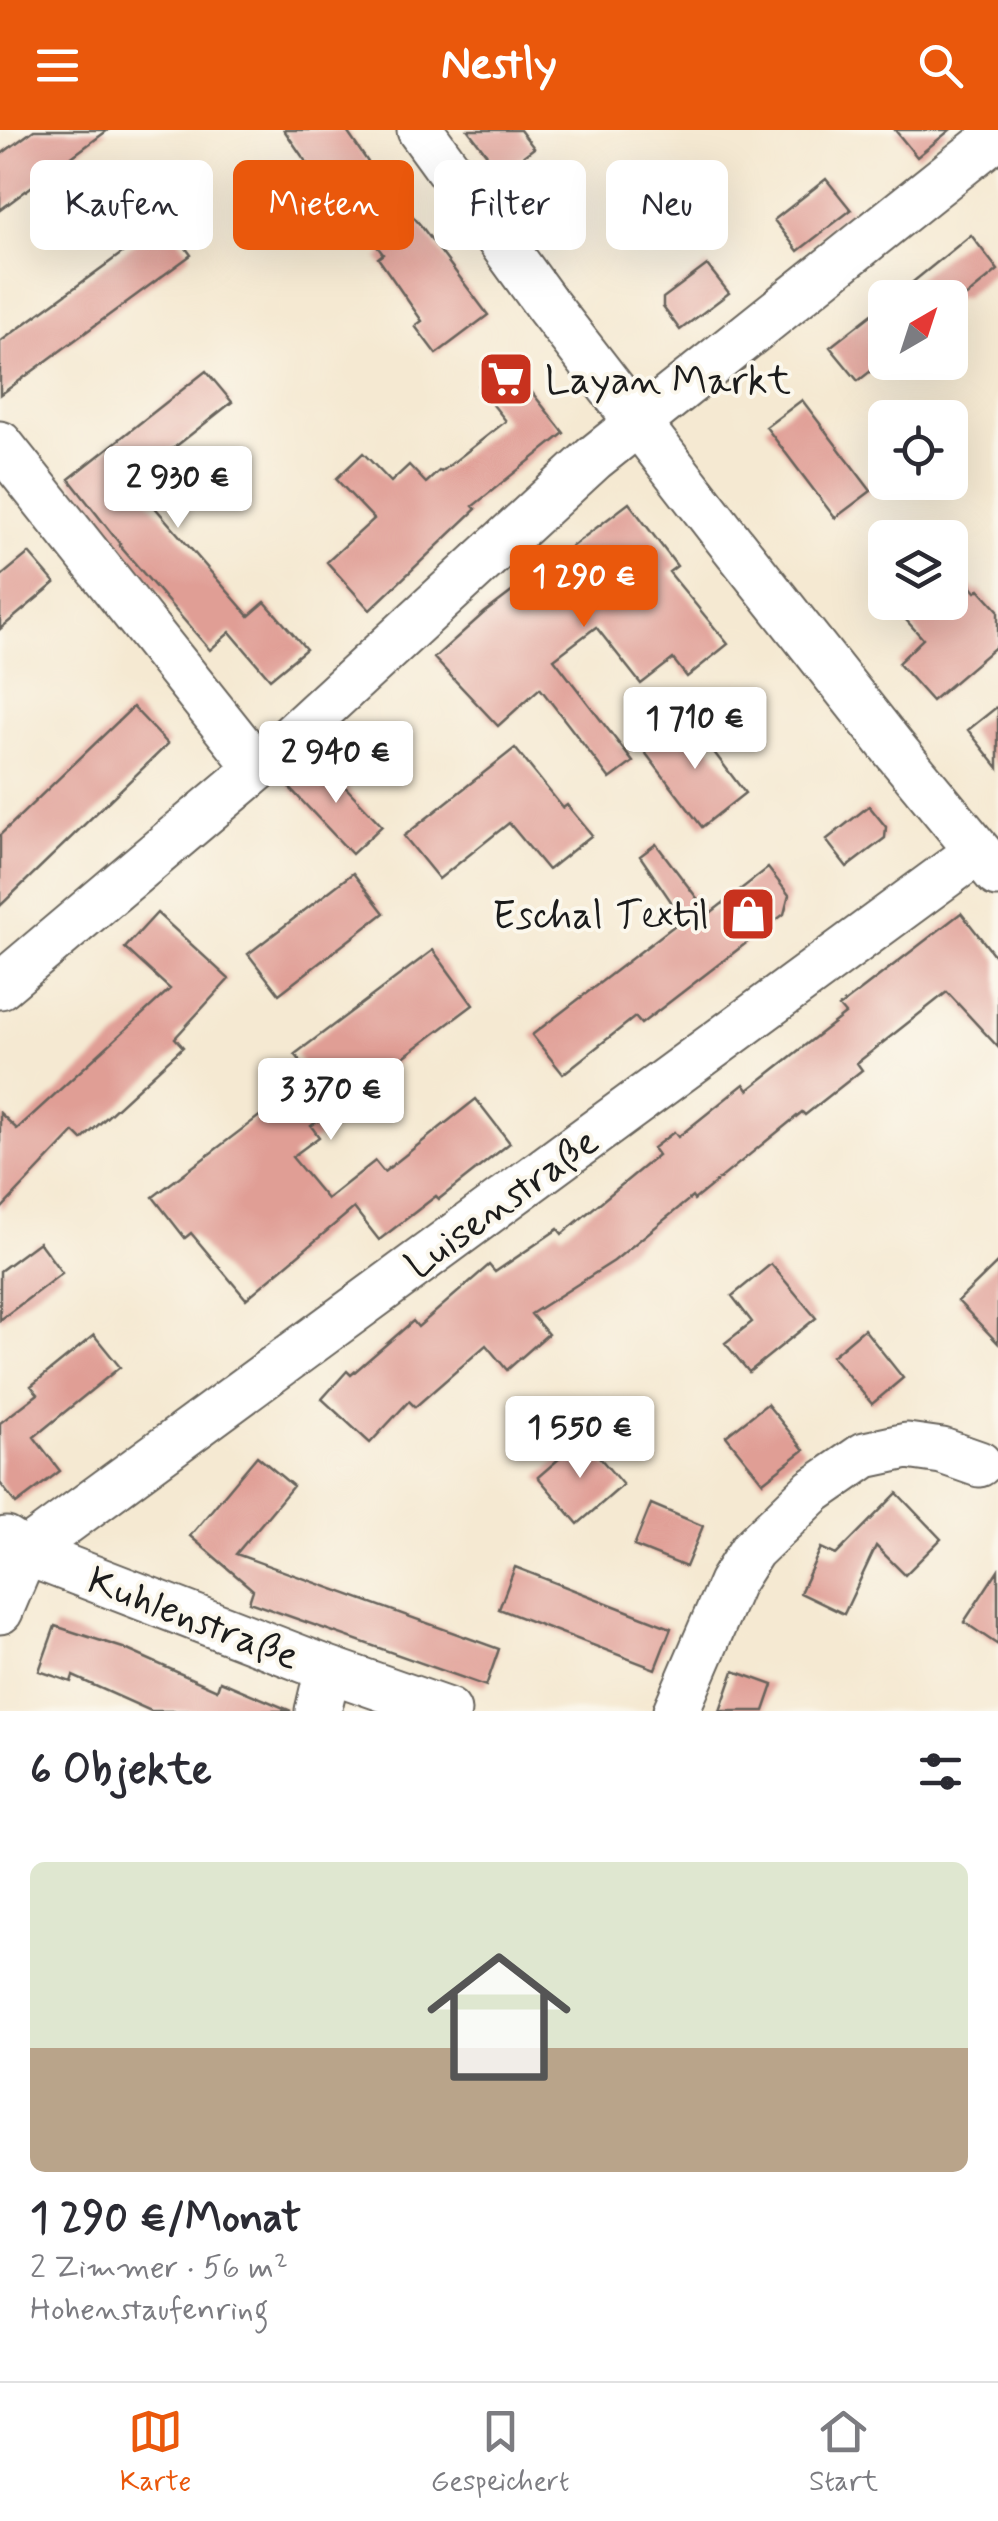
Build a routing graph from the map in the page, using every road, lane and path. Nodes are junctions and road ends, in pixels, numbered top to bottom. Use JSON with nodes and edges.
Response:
{"nodes":[{"id":1,"x":420,"y":130,"type":"edge"},
{"id":2,"x":998,"y":135,"type":"edge"},
{"id":3,"x":638,"y":421,"type":"junction"},
{"id":4,"x":0,"y":444,"type":"edge"},
{"id":5,"x":258,"y":768,"type":"junction"},
{"id":6,"x":988,"y":864,"type":"edge"},
{"id":7,"x":0,"y":986,"type":"edge"},
{"id":8,"x":978,"y":1464,"type":"dead end"},
{"id":9,"x":13,"y":1544,"type":"edge"},
{"id":10,"x":0,"y":1611,"type":"edge"},
{"id":11,"x":323,"y":1690,"type":"edge"},
{"id":12,"x":448,"y":1711,"type":"edge"},
{"id":13,"x":676,"y":1711,"type":"edge"}],
"edges":[{"from":1,"to":3,"type":"street"},
{"from":2,"to":3,"type":"street"},
{"from":3,"to":5,"type":"street"},
{"from":3,"to":6,"type":"street"},
{"from":4,"to":5,"type":"street"},
{"from":5,"to":7,"type":"street"},
{"from":6,"to":9,"type":"street","name":"Luisenstraße"},
{"from":8,"to":13,"type":"street"},
{"from":9,"to":10,"type":"street"},
{"from":9,"to":11,"type":"street","name":"Kuhlenstraße"},
{"from":11,"to":12,"type":"street","name":"Kuhlenstraße"}]}
